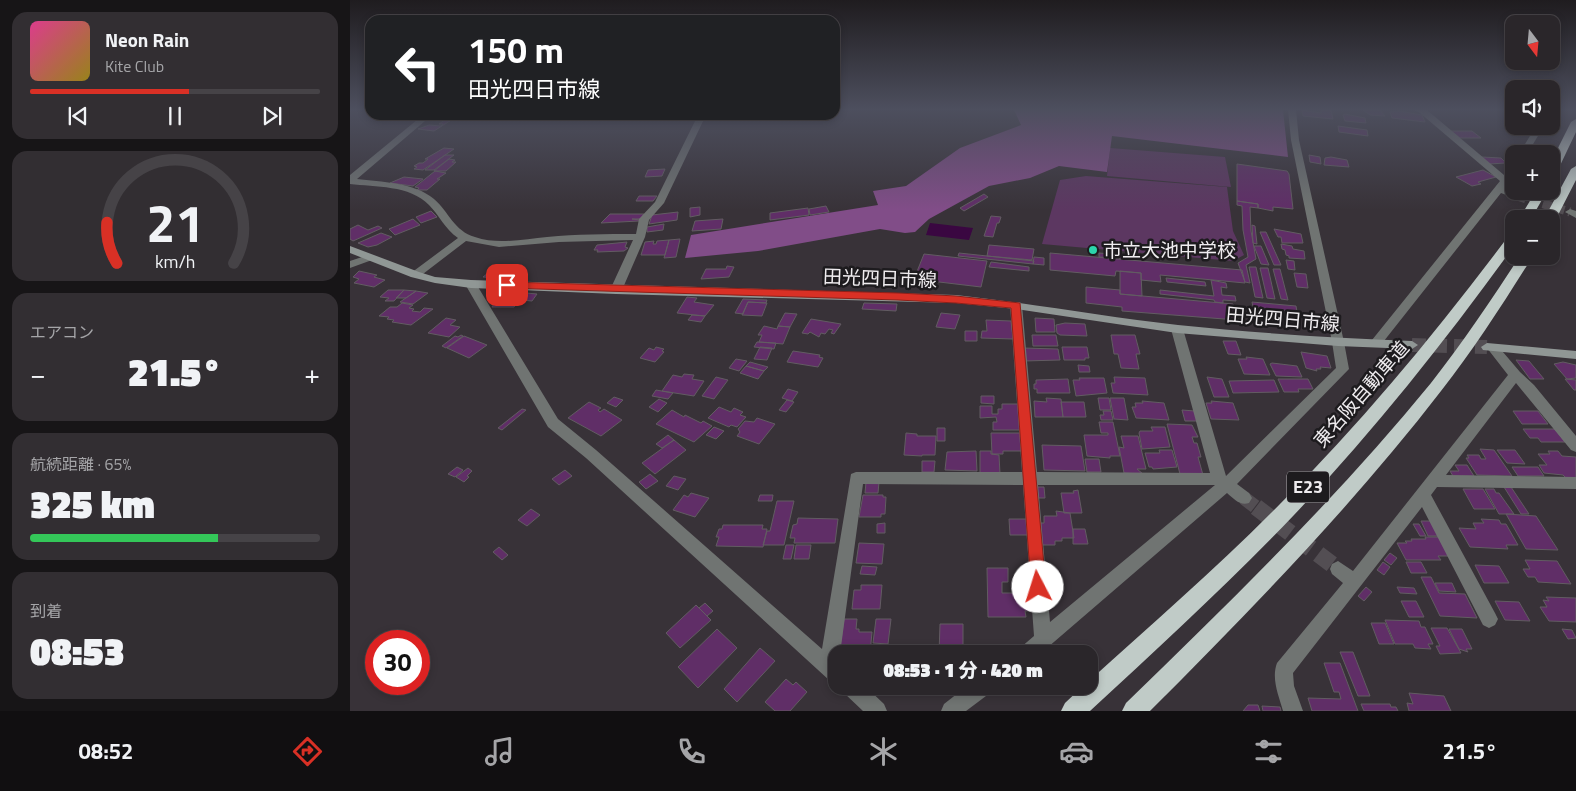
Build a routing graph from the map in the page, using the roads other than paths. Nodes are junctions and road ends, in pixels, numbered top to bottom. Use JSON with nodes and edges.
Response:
{"nodes":[{"id":1,"x":395,"y":143,"type":"edge"},
{"id":2,"x":688,"y":143,"type":"edge"},
{"id":3,"x":1296,"y":143,"type":"edge"},
{"id":4,"x":1457,"y":143,"type":"edge"},
{"id":5,"x":1566,"y":143,"type":"edge"},
{"id":6,"x":1560,"y":155,"type":"edge"},
{"id":7,"x":1576,"y":169,"type":"edge"},
{"id":8,"x":1505,"y":180,"type":"edge"},
{"id":9,"x":350,"y":181,"type":"edge"},
{"id":10,"x":1502,"y":185,"type":"junction"},
{"id":11,"x":1505,"y":187,"type":"edge"},
{"id":12,"x":1555,"y":210,"type":"edge"},
{"id":13,"x":465,"y":237,"type":"junction"},
{"id":14,"x":640,"y":237,"type":"junction"},
{"id":15,"x":350,"y":249,"type":"edge"},
{"id":16,"x":1505,"y":249,"type":"edge"},
{"id":17,"x":368,"y":258,"type":"junction"},
{"id":18,"x":350,"y":264,"type":"edge"},
{"id":19,"x":1521,"y":265,"type":"edge"},
{"id":20,"x":415,"y":275,"type":"junction"},
{"id":21,"x":471,"y":284,"type":"junction"},
{"id":22,"x":616,"y":290,"type":"junction"},
{"id":23,"x":1016,"y":305,"type":"junction"},
{"id":24,"x":1178,"y":329,"type":"junction"},
{"id":25,"x":1338,"y":342,"type":"junction"},
{"id":26,"x":1376,"y":344,"type":"junction"},
{"id":27,"x":1412,"y":345,"type":"dead end"},
{"id":28,"x":1490,"y":348,"type":"joint"},
{"id":29,"x":1576,"y":356,"type":"edge"},
{"id":30,"x":1515,"y":375,"type":"junction"},
{"id":31,"x":1576,"y":446,"type":"edge"},
{"id":32,"x":1030,"y":478,"type":"junction"},
{"id":33,"x":1433,"y":481,"type":"junction"},
{"id":34,"x":1222,"y":482,"type":"junction"},
{"id":35,"x":1576,"y":483,"type":"edge"},
{"id":36,"x":1422,"y":494,"type":"junction"},
{"id":37,"x":1244,"y":498,"type":"tunnel mouth"},
{"id":38,"x":1338,"y":570,"type":"tunnel mouth"},
{"id":39,"x":1355,"y":582,"type":"junction"},
{"id":40,"x":1489,"y":619,"type":"dead end"},
{"id":41,"x":1043,"y":641,"type":"junction"},
{"id":42,"x":836,"y":645,"type":"edge"},
{"id":43,"x":1038,"y":645,"type":"edge"},
{"id":44,"x":828,"y":665,"type":"edge"},
{"id":45,"x":860,"y":695,"type":"edge"},
{"id":46,"x":971,"y":695,"type":"edge"},
{"id":47,"x":877,"y":711,"type":"edge"},
{"id":48,"x":951,"y":711,"type":"edge"},
{"id":49,"x":1073,"y":711,"type":"edge"},
{"id":50,"x":1134,"y":711,"type":"edge"},
{"id":51,"x":1293,"y":711,"type":"edge"}],
"edges":[{"from":1,"to":9,"type":"street"},
{"from":2,"to":14,"type":"street"},
{"from":3,"to":25,"type":"street"},
{"from":4,"to":10,"type":"street"},
{"from":5,"to":6,"type":"highway"},
{"from":7,"to":12,"type":"highway"},
{"from":8,"to":10,"type":"street"},
{"from":9,"to":13,"type":"street"},
{"from":10,"to":11,"type":"street"},
{"from":10,"to":26,"type":"street"},
{"from":13,"to":14,"type":"street"},
{"from":13,"to":20,"type":"street"},
{"from":14,"to":22,"type":"street"},
{"from":15,"to":17,"type":"main road","name":"田光四日市線"},
{"from":16,"to":49,"type":"highway","name":"東名阪自動車道","number":"E23"},
{"from":17,"to":18,"type":"street"},
{"from":17,"to":20,"type":"main road","name":"田光四日市線"},
{"from":19,"to":50,"type":"highway","number":"E23"},
{"from":20,"to":21,"type":"main road","name":"田光四日市線"},
{"from":21,"to":22,"type":"main road","name":"田光四日市線"},
{"from":21,"to":44,"type":"street"},
{"from":22,"to":23,"type":"main road","name":"田光四日市線"},
{"from":23,"to":24,"type":"main road","name":"田光四日市線"},
{"from":23,"to":32,"type":"street"},
{"from":24,"to":25,"type":"main road","name":"田光四日市線"},
{"from":24,"to":34,"type":"street"},
{"from":25,"to":26,"type":"main road","name":"田光四日市線"},
{"from":25,"to":34,"type":"street"},
{"from":26,"to":27,"type":"main road","name":"田光四日市線"},
{"from":28,"to":29,"type":"main road"},
{"from":28,"to":30,"type":"street"},
{"from":30,"to":31,"type":"street"},
{"from":30,"to":33,"type":"street"},
{"from":32,"to":34,"type":"street"},
{"from":32,"to":41,"type":"street"},
{"from":32,"to":42,"type":"street"},
{"from":33,"to":35,"type":"street"},
{"from":33,"to":36,"type":"street"},
{"from":34,"to":37,"type":"street"},
{"from":34,"to":41,"type":"street"},
{"from":36,"to":39,"type":"street"},
{"from":36,"to":40,"type":"street"},
{"from":38,"to":39,"type":"street"},
{"from":39,"to":51,"type":"street"},
{"from":41,"to":43,"type":"street"},
{"from":45,"to":47,"type":"street"},
{"from":46,"to":48,"type":"street"}]}
